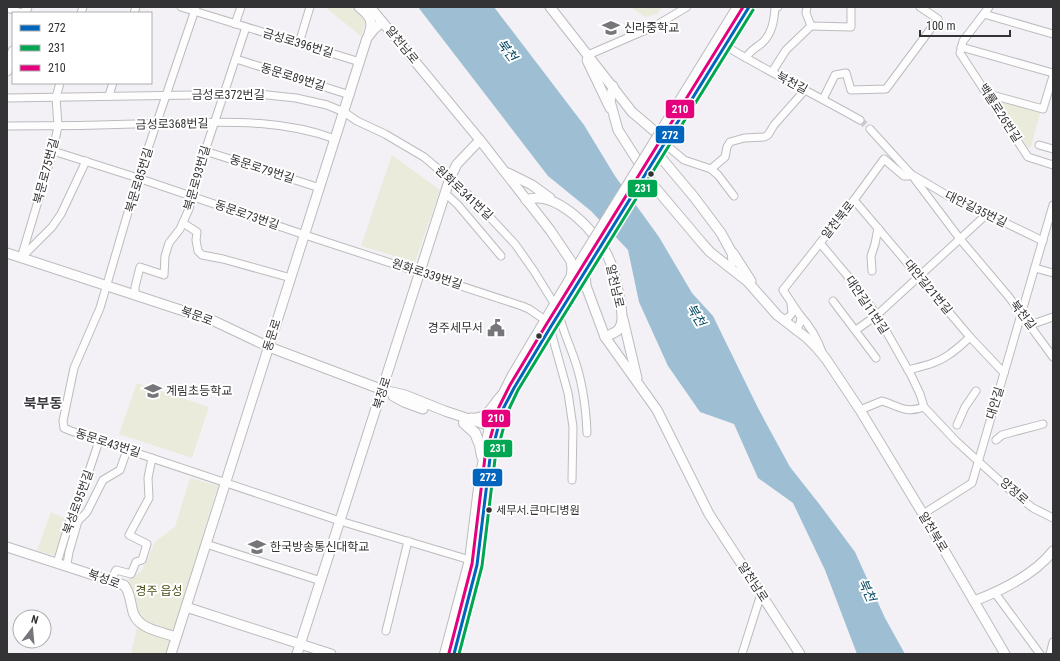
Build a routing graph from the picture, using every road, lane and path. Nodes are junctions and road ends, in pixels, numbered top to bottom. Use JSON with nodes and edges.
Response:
{"nodes":[{"id":1,"x":181,"y":7,"type":"edge"},
{"id":2,"x":241,"y":7,"type":"edge"},
{"id":3,"x":310,"y":7,"type":"edge"},
{"id":4,"x":359,"y":7,"type":"edge"},
{"id":5,"x":370,"y":7,"type":"edge"},
{"id":6,"x":550,"y":7,"type":"edge"},
{"id":7,"x":687,"y":7,"type":"edge"},
{"id":8,"x":778,"y":7,"type":"edge"},
{"id":9,"x":806,"y":7,"type":"edge"},
{"id":10,"x":851,"y":7,"type":"edge"},
{"id":11,"x":922,"y":7,"type":"edge"},
{"id":12,"x":988,"y":7,"type":"edge"},
{"id":13,"x":7,"y":8,"type":"edge"},
{"id":14,"x":746,"y":8,"type":"edge"},
{"id":15,"x":196,"y":9,"type":"edge"},
{"id":16,"x":19,"y":12,"type":"edge"},
{"id":17,"x":984,"y":14,"type":"junction"},
{"id":18,"x":382,"y":22,"type":"junction"},
{"id":19,"x":236,"y":24,"type":"junction"},
{"id":20,"x":811,"y":26,"type":"junction"},
{"id":21,"x":246,"y":27,"type":"junction"},
{"id":22,"x":1053,"y":34,"type":"edge"},
{"id":23,"x":367,"y":38,"type":"junction"},
{"id":24,"x":577,"y":41,"type":"junction"},
{"id":25,"x":298,"y":43,"type":"junction"},
{"id":26,"x":721,"y":43,"type":"junction"},
{"id":27,"x":961,"y":47,"type":"junction"},
{"id":28,"x":11,"y":52,"type":"edge"},
{"id":29,"x":588,"y":55,"type":"junction"},
{"id":30,"x":746,"y":58,"type":"junction"},
{"id":31,"x":236,"y":59,"type":"junction"},
{"id":32,"x":360,"y":62,"type":"junction"},
{"id":33,"x":7,"y":71,"type":"edge"},
{"id":34,"x":772,"y":72,"type":"junction"},
{"id":35,"x":1053,"y":75,"type":"edge"},
{"id":36,"x":60,"y":84,"type":"edge"},
{"id":37,"x":113,"y":84,"type":"edge"},
{"id":38,"x":613,"y":86,"type":"junction"},
{"id":39,"x":805,"y":90,"type":"junction"},
{"id":40,"x":224,"y":94,"type":"junction"},
{"id":41,"x":350,"y":94,"type":"junction"},
{"id":42,"x":988,"y":94,"type":"junction"},
{"id":43,"x":109,"y":95,"type":"junction"},
{"id":44,"x":167,"y":95,"type":"junction"},
{"id":45,"x":56,"y":97,"type":"junction"},
{"id":46,"x":7,"y":98,"type":"edge"},
{"id":47,"x":824,"y":99,"type":"junction"},
{"id":48,"x":630,"y":109,"type":"junction"},
{"id":49,"x":344,"y":112,"type":"junction"},
{"id":50,"x":612,"y":113,"type":"junction"},
{"id":51,"x":860,"y":120,"type":"tunnel mouth"},
{"id":52,"x":214,"y":123,"type":"junction"},
{"id":53,"x":157,"y":124,"type":"junction"},
{"id":54,"x":7,"y":126,"type":"edge"},
{"id":55,"x":58,"y":126,"type":"junction"},
{"id":56,"x":870,"y":129,"type":"tunnel mouth"},
{"id":57,"x":335,"y":139,"type":"junction"},
{"id":58,"x":662,"y":139,"type":"junction"},
{"id":59,"x":480,"y":140,"type":"junction"},
{"id":60,"x":1039,"y":145,"type":"dead end"},
{"id":61,"x":1053,"y":149,"type":"edge"},
{"id":62,"x":53,"y":151,"type":"junction"},
{"id":63,"x":204,"y":151,"type":"junction"},
{"id":64,"x":658,"y":154,"type":"junction"},
{"id":65,"x":86,"y":161,"type":"junction"},
{"id":66,"x":1053,"y":165,"type":"edge"},
{"id":67,"x":502,"y":169,"type":"junction"},
{"id":68,"x":711,"y":169,"type":"junction"},
{"id":69,"x":911,"y":174,"type":"junction"},
{"id":70,"x":138,"y":178,"type":"junction"},
{"id":71,"x":450,"y":178,"type":"junction"},
{"id":72,"x":320,"y":188,"type":"junction"},
{"id":73,"x":445,"y":193,"type":"junction"},
{"id":74,"x":734,"y":196,"type":"dead end"},
{"id":75,"x":192,"y":197,"type":"junction"},
{"id":76,"x":526,"y":200,"type":"junction"},
{"id":77,"x":854,"y":200,"type":"junction"},
{"id":78,"x":556,"y":202,"type":"junction"},
{"id":79,"x":1053,"y":205,"type":"edge"},
{"id":80,"x":986,"y":214,"type":"junction"},
{"id":81,"x":183,"y":223,"type":"junction"},
{"id":82,"x":878,"y":228,"type":"junction"},
{"id":83,"x":305,"y":235,"type":"junction"},
{"id":84,"x":960,"y":239,"type":"junction"},
{"id":85,"x":1043,"y":241,"type":"junction"},
{"id":86,"x":820,"y":243,"type":"junction"},
{"id":87,"x":730,"y":249,"type":"junction"},
{"id":88,"x":7,"y":253,"type":"edge"},
{"id":89,"x":715,"y":255,"type":"junction"},
{"id":90,"x":501,"y":256,"type":"dead end"},
{"id":91,"x":21,"y":258,"type":"junction"},
{"id":92,"x":582,"y":262,"type":"junction"},
{"id":93,"x":730,"y":266,"type":"junction"},
{"id":94,"x":1035,"y":268,"type":"junction"},
{"id":95,"x":872,"y":271,"type":"dead end"},
{"id":96,"x":420,"y":272,"type":"junction"},
{"id":97,"x":1053,"y":273,"type":"edge"},
{"id":98,"x":920,"y":276,"type":"junction"},
{"id":99,"x":291,"y":278,"type":"junction"},
{"id":100,"x":577,"y":283,"type":"junction"},
{"id":101,"x":108,"y":286,"type":"junction"},
{"id":102,"x":757,"y":293,"type":"junction"},
{"id":103,"x":135,"y":294,"type":"junction"},
{"id":104,"x":833,"y":301,"type":"dead end"},
{"id":105,"x":790,"y":302,"type":"junction"},
{"id":106,"x":557,"y":309,"type":"junction"},
{"id":107,"x":798,"y":313,"type":"junction"},
{"id":108,"x":1021,"y":313,"type":"junction"},
{"id":109,"x":877,"y":315,"type":"junction"},
{"id":110,"x":622,"y":317,"type":"junction"},
{"id":111,"x":1053,"y":317,"type":"edge"},
{"id":112,"x":783,"y":320,"type":"junction"},
{"id":113,"x":548,"y":324,"type":"junction"},
{"id":114,"x":1030,"y":325,"type":"junction"},
{"id":115,"x":856,"y":330,"type":"junction"},
{"id":116,"x":796,"y":331,"type":"junction"},
{"id":117,"x":604,"y":337,"type":"junction"},
{"id":118,"x":970,"y":337,"type":"junction"},
{"id":119,"x":269,"y":347,"type":"junction"},
{"id":120,"x":822,"y":355,"type":"junction"},
{"id":121,"x":1053,"y":357,"type":"edge"},
{"id":122,"x":876,"y":358,"type":"dead end"},
{"id":123,"x":908,"y":370,"type":"junction"},
{"id":124,"x":1004,"y":373,"type":"junction"},
{"id":125,"x":638,"y":384,"type":"junction"},
{"id":126,"x":383,"y":390,"type":"junction"},
{"id":127,"x":976,"y":391,"type":"dead end"},
{"id":128,"x":504,"y":392,"type":"junction"},
{"id":129,"x":924,"y":408,"type":"junction"},
{"id":130,"x":860,"y":410,"type":"junction"},
{"id":131,"x":466,"y":420,"type":"junction"},
{"id":132,"x":1043,"y":424,"type":"dead end"},
{"id":133,"x":957,"y":425,"type":"dead end"},
{"id":134,"x":493,"y":430,"type":"junction"},
{"id":135,"x":587,"y":433,"type":"dead end"},
{"id":136,"x":996,"y":440,"type":"dead end"},
{"id":137,"x":99,"y":441,"type":"junction"},
{"id":138,"x":127,"y":450,"type":"junction"},
{"id":139,"x":152,"y":458,"type":"junction"},
{"id":140,"x":484,"y":459,"type":"junction"},
{"id":141,"x":978,"y":460,"type":"junction"},
{"id":142,"x":572,"y":480,"type":"dead end"},
{"id":143,"x":225,"y":483,"type":"junction"},
{"id":144,"x":923,"y":514,"type":"junction"},
{"id":145,"x":1053,"y":518,"type":"edge"},
{"id":146,"x":74,"y":520,"type":"junction"},
{"id":147,"x":340,"y":521,"type":"junction"},
{"id":148,"x":408,"y":541,"type":"junction"},
{"id":149,"x":206,"y":544,"type":"junction"},
{"id":150,"x":7,"y":548,"type":"edge"},
{"id":151,"x":1053,"y":551,"type":"edge"},
{"id":152,"x":470,"y":560,"type":"junction"},
{"id":153,"x":57,"y":563,"type":"junction"},
{"id":154,"x":70,"y":567,"type":"junction"},
{"id":155,"x":104,"y":578,"type":"junction"},
{"id":156,"x":321,"y":581,"type":"junction"},
{"id":157,"x":995,"y":593,"type":"junction"},
{"id":158,"x":761,"y":594,"type":"junction"},
{"id":159,"x":974,"y":601,"type":"junction"},
{"id":160,"x":186,"y":608,"type":"junction"},
{"id":161,"x":386,"y":631,"type":"dead end"},
{"id":162,"x":176,"y":637,"type":"junction"},
{"id":163,"x":1053,"y":642,"type":"edge"},
{"id":164,"x":300,"y":645,"type":"junction"},
{"id":165,"x":171,"y":654,"type":"edge"},
{"id":166,"x":297,"y":654,"type":"edge"},
{"id":167,"x":331,"y":654,"type":"edge"},
{"id":168,"x":445,"y":654,"type":"edge"},
{"id":169,"x":454,"y":654,"type":"edge"},
{"id":170,"x":742,"y":654,"type":"edge"},
{"id":171,"x":800,"y":654,"type":"edge"},
{"id":172,"x":1005,"y":654,"type":"edge"},
{"id":173,"x":1040,"y":654,"type":"edge"},
{"id":174,"x":1050,"y":654,"type":"edge"}],
"edges":[{"from":1,"to":15,"type":"street","name":"금성로396번길"},
{"from":2,"to":19,"type":"street"},
{"from":3,"to":25,"type":"street"},
{"from":4,"to":23,"type":"street"},
{"from":5,"to":18,"type":"street","name":"알천남로"},
{"from":6,"to":24,"type":"street"},
{"from":7,"to":29,"type":"street"},
{"from":8,"to":30,"type":"street"},
{"from":9,"to":20,"type":"street"},
{"from":10,"to":20,"type":"street"},
{"from":11,"to":47,"type":"street"},
{"from":12,"to":17,"type":"street"},
{"from":13,"to":16,"type":"street"},
{"from":14,"to":26,"type":"main road"},
{"from":15,"to":19,"type":"street","name":"금성로396번길"},
{"from":15,"to":44,"type":"street","name":"북문로85번길"},
{"from":17,"to":22,"type":"street"},
{"from":17,"to":27,"type":"street"},
{"from":18,"to":23,"type":"street","name":"동문로"},
{"from":18,"to":59,"type":"street","name":"알천남로"},
{"from":19,"to":21,"type":"street","name":"금성로396번길"},
{"from":20,"to":34,"type":"street"},
{"from":21,"to":25,"type":"street","name":"금성로396번길"},
{"from":21,"to":31,"type":"street","name":"북문로93번길"},
{"from":23,"to":32,"type":"street","name":"동문로"},
{"from":24,"to":29,"type":"street"},
{"from":24,"to":50,"type":"street"},
{"from":25,"to":32,"type":"street","name":"금성로396번길"},
{"from":26,"to":30,"type":"street","name":"북천길"},
{"from":26,"to":58,"type":"main road"},
{"from":27,"to":35,"type":"street"},
{"from":27,"to":42,"type":"street","name":"백률로26번길"},
{"from":28,"to":33,"type":"street"},
{"from":29,"to":38,"type":"street"},
{"from":30,"to":34,"type":"street","name":"북천길"},
{"from":31,"to":40,"type":"street","name":"북문로93번길"},
{"from":31,"to":41,"type":"street","name":"동문로89번길"},
{"from":32,"to":41,"type":"street","name":"동문로"},
{"from":34,"to":39,"type":"street","name":"북천길"},
{"from":35,"to":42,"type":"street"},
{"from":36,"to":45,"type":"street","name":"북문로75번길"},
{"from":37,"to":43,"type":"street"},
{"from":38,"to":48,"type":"street"},
{"from":38,"to":50,"type":"street"},
{"from":39,"to":47,"type":"street","name":"북천길"},
{"from":39,"to":68,"type":"street"},
{"from":40,"to":44,"type":"street","name":"금성로372번길"},
{"from":40,"to":49,"type":"street","name":"금성로372번길"},
{"from":40,"to":52,"type":"street","name":"북문로93번길"},
{"from":41,"to":49,"type":"street","name":"동문로"},
{"from":42,"to":66,"type":"street","name":"백률로26번길"},
{"from":43,"to":44,"type":"street","name":"금성로372번길"},
{"from":43,"to":45,"type":"street","name":"금성로372번길"},
{"from":44,"to":53,"type":"street","name":"북문로85번길"},
{"from":45,"to":46,"type":"street","name":"금성로372번길"},
{"from":45,"to":55,"type":"street","name":"북문로75번길"},
{"from":47,"to":51,"type":"street","name":"북천길"},
{"from":48,"to":50,"type":"street"},
{"from":48,"to":58,"type":"street"},
{"from":49,"to":57,"type":"street","name":"동문로"},
{"from":49,"to":71,"type":"street","name":"원화로341번길"},
{"from":50,"to":89,"type":"street","name":"알천북로"},
{"from":52,"to":53,"type":"street","name":"금성로368번길"},
{"from":52,"to":57,"type":"street","name":"금성로368번길"},
{"from":52,"to":63,"type":"street","name":"북문로93번길"},
{"from":53,"to":55,"type":"street","name":"금성로368번길"},
{"from":53,"to":70,"type":"street","name":"북문로85번길"},
{"from":54,"to":55,"type":"street","name":"금성로368번길"},
{"from":55,"to":62,"type":"street","name":"북문로75번길"},
{"from":56,"to":69,"type":"street","name":"북천길"},
{"from":57,"to":72,"type":"street","name":"동문로"},
{"from":58,"to":64,"type":"main road"},
{"from":58,"to":68,"type":"street"},
{"from":58,"to":92,"type":"main road","bridge":true},
{"from":59,"to":67,"type":"street","name":"알천남로"},
{"from":59,"to":71,"type":"street","name":"북정로"},
{"from":60,"to":61,"type":"street"},
{"from":62,"to":65,"type":"street","name":"동문로73번길"},
{"from":62,"to":91,"type":"street","name":"북문로75번길"},
{"from":63,"to":72,"type":"street","name":"동문로79번길"},
{"from":63,"to":75,"type":"street","name":"북문로93번길"},
{"from":64,"to":87,"type":"street"},
{"from":64,"to":92,"type":"main road","bridge":true},
{"from":65,"to":70,"type":"street","name":"동문로73번길"},
{"from":65,"to":91,"type":"street"},
{"from":67,"to":76,"type":"street","name":"알천남로"},
{"from":67,"to":78,"type":"street"},
{"from":68,"to":74,"type":"street"},
{"from":69,"to":77,"type":"street","name":"알천북로"},
{"from":69,"to":80,"type":"street","name":"대안길35번길"},
{"from":69,"to":84,"type":"street","name":"북천길"},
{"from":70,"to":75,"type":"street","name":"동문로73번길"},
{"from":70,"to":101,"type":"street","name":"북문로85번길"},
{"from":71,"to":73,"type":"street","name":"북정로"},
{"from":71,"to":106,"type":"street","name":"원화로341번길"},
{"from":72,"to":83,"type":"street","name":"동문로"},
{"from":73,"to":90,"type":"street"},
{"from":73,"to":96,"type":"street","name":"북정로"},
{"from":75,"to":81,"type":"street","name":"북문로93번길"},
{"from":75,"to":83,"type":"street","name":"동문로73번길"},
{"from":76,"to":78,"type":"street","name":"알천남로"},
{"from":76,"to":92,"type":"street"},
{"from":77,"to":82,"type":"street","name":"대안길21번길"},
{"from":77,"to":86,"type":"street","name":"알천북로"},
{"from":78,"to":110,"type":"street","name":"알천남로"},
{"from":79,"to":85,"type":"street","name":"대안길"},
{"from":80,"to":84,"type":"street"},
{"from":80,"to":85,"type":"street","name":"대안길35번길"},
{"from":81,"to":99,"type":"street"},
{"from":81,"to":103,"type":"street","name":"북문로93번길"},
{"from":82,"to":95,"type":"street"},
{"from":82,"to":98,"type":"street","name":"대안길21번길"},
{"from":83,"to":96,"type":"street","name":"원화로339번길"},
{"from":83,"to":99,"type":"street","name":"동문로"},
{"from":84,"to":98,"type":"street"},
{"from":84,"to":108,"type":"street","name":"북천길"},
{"from":85,"to":94,"type":"street","name":"대안길"},
{"from":86,"to":105,"type":"street","name":"알천북로"},
{"from":86,"to":109,"type":"street","name":"대안길11번길"},
{"from":87,"to":89,"type":"street"},
{"from":87,"to":93,"type":"street"},
{"from":87,"to":102,"type":"street"},
{"from":88,"to":91,"type":"street","name":"북문로"},
{"from":89,"to":93,"type":"street","name":"알천북로"},
{"from":91,"to":101,"type":"street","name":"북문로"},
{"from":92,"to":100,"type":"main road"},
{"from":92,"to":100,"type":"street"},
{"from":93,"to":102,"type":"street","name":"알천북로"},
{"from":94,"to":97,"type":"street"},
{"from":94,"to":108,"type":"street","name":"대안길"},
{"from":96,"to":113,"type":"street","name":"원화로339번길"},
{"from":96,"to":126,"type":"street","name":"북정로"},
{"from":98,"to":109,"type":"street"},
{"from":98,"to":118,"type":"street","name":"대안길21번길"},
{"from":99,"to":119,"type":"street","name":"동문로"},
{"from":100,"to":106,"type":"main road"},
{"from":100,"to":117,"type":"street"},
{"from":101,"to":103,"type":"street","name":"북문로"},
{"from":101,"to":137,"type":"street","name":"동문로43번길"},
{"from":102,"to":112,"type":"street","name":"알천북로"},
{"from":103,"to":119,"type":"street","name":"북문로"},
{"from":104,"to":115,"type":"street"},
{"from":105,"to":107,"type":"street","name":"알천북로"},
{"from":105,"to":112,"type":"street"},
{"from":106,"to":113,"type":"main road"},
{"from":106,"to":135,"type":"street","name":"원화로341번길"},
{"from":107,"to":116,"type":"street"},
{"from":107,"to":120,"type":"street","name":"알천북로"},
{"from":108,"to":114,"type":"street","name":"북천길"},
{"from":108,"to":124,"type":"street","name":"대안길"},
{"from":109,"to":115,"type":"street"},
{"from":109,"to":123,"type":"street","name":"대안길11번길"},
{"from":110,"to":117,"type":"street","name":"알천남로"},
{"from":110,"to":125,"type":"street"},
{"from":111,"to":114,"type":"street"},
{"from":112,"to":116,"type":"street","name":"알천북로"},
{"from":113,"to":128,"type":"main road"},
{"from":113,"to":134,"type":"main road"},
{"from":113,"to":142,"type":"street"},
{"from":114,"to":121,"type":"street","name":"북천길"},
{"from":115,"to":122,"type":"street"},
{"from":116,"to":120,"type":"street","name":"알천북로"},
{"from":117,"to":125,"type":"street","name":"알천남로"},
{"from":118,"to":123,"type":"street"},
{"from":118,"to":124,"type":"street","name":"대안길21번길"},
{"from":119,"to":126,"type":"street","name":"북문로"},
{"from":119,"to":143,"type":"street","name":"동문로"},
{"from":120,"to":130,"type":"street","name":"알천북로"},
{"from":123,"to":129,"type":"street","name":"대안길11번길"},
{"from":124,"to":141,"type":"street","name":"대안길"},
{"from":125,"to":158,"type":"street","name":"알천남로"},
{"from":126,"to":131,"type":"street","name":"북문로"},
{"from":126,"to":147,"type":"street","name":"북정로"},
{"from":127,"to":133,"type":"street"},
{"from":128,"to":131,"type":"street"},
{"from":128,"to":134,"type":"main road"},
{"from":129,"to":130,"type":"street"},
{"from":129,"to":141,"type":"street","name":"대안길11번길"},
{"from":130,"to":144,"type":"street","name":"알천북로"},
{"from":131,"to":134,"type":"street","name":"북문로"},
{"from":131,"to":140,"type":"main road"},
{"from":132,"to":136,"type":"street"},
{"from":134,"to":140,"type":"main road"},
{"from":134,"to":169,"type":"main road"},
{"from":137,"to":138,"type":"street","name":"동문로43번길"},
{"from":137,"to":146,"type":"street","name":"북성로95번길"},
{"from":138,"to":139,"type":"street","name":"동문로43번길"},
{"from":138,"to":146,"type":"street"},
{"from":139,"to":143,"type":"street","name":"동문로43번길"},
{"from":139,"to":155,"type":"street"},
{"from":140,"to":152,"type":"main road"},
{"from":141,"to":144,"type":"street","name":"대안길"},
{"from":141,"to":145,"type":"street","name":"양정로"},
{"from":143,"to":147,"type":"street","name":"동문로43번길"},
{"from":143,"to":149,"type":"street","name":"동문로"},
{"from":144,"to":159,"type":"street","name":"알천북로"},
{"from":146,"to":153,"type":"street","name":"북성로95번길"},
{"from":146,"to":154,"type":"street"},
{"from":147,"to":148,"type":"street","name":"동문로43번길"},
{"from":147,"to":156,"type":"street","name":"북정로"},
{"from":148,"to":152,"type":"street","name":"동문로43번길"},
{"from":148,"to":161,"type":"street"},
{"from":149,"to":156,"type":"street"},
{"from":149,"to":160,"type":"street","name":"동문로"},
{"from":150,"to":153,"type":"street","name":"북성로"},
{"from":151,"to":157,"type":"street"},
{"from":152,"to":168,"type":"main road"},
{"from":153,"to":154,"type":"street","name":"북성로"},
{"from":154,"to":155,"type":"street","name":"북성로"},
{"from":155,"to":162,"type":"street","name":"북성로"},
{"from":156,"to":164,"type":"street","name":"북정로"},
{"from":157,"to":159,"type":"street"},
{"from":157,"to":173,"type":"street"},
{"from":158,"to":170,"type":"street"},
{"from":158,"to":171,"type":"street","name":"알천남로"},
{"from":159,"to":172,"type":"street","name":"알천북로"},
{"from":160,"to":162,"type":"street","name":"동문로"},
{"from":160,"to":164,"type":"street"},
{"from":162,"to":165,"type":"street","name":"동문로"},
{"from":163,"to":174,"type":"street"},
{"from":164,"to":166,"type":"street","name":"북정로"},
{"from":164,"to":167,"type":"street"}]}
